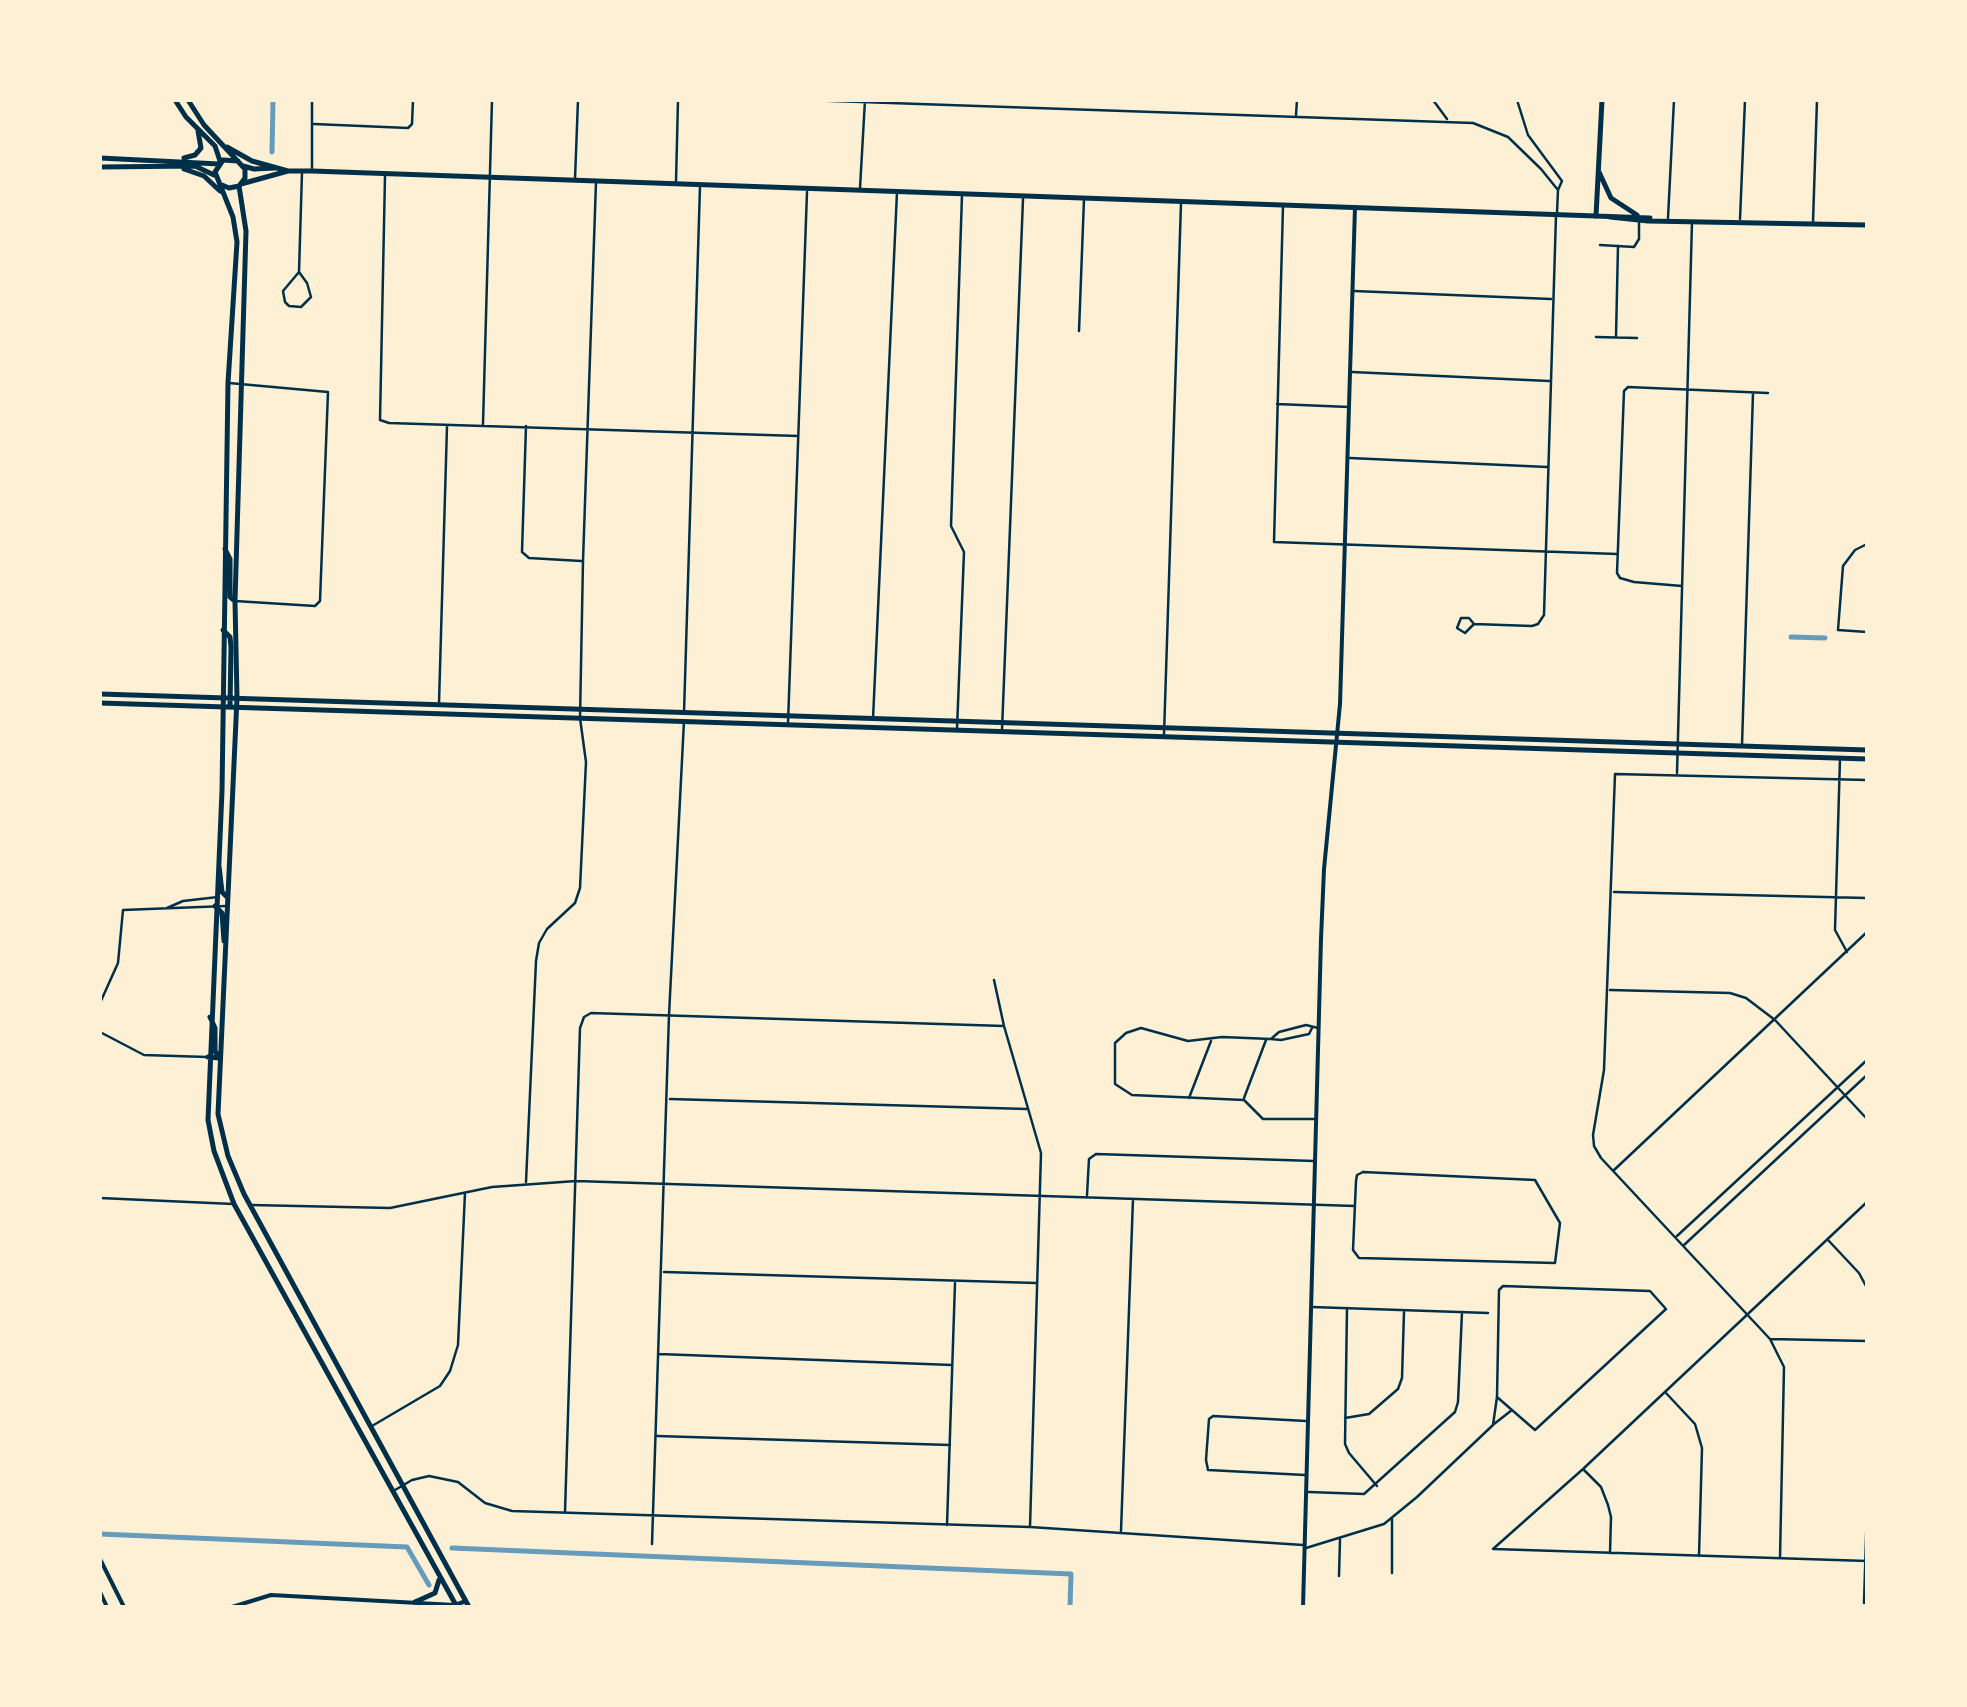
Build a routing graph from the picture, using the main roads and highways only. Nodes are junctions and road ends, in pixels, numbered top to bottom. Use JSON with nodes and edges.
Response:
{"nodes":[{"id":1,"x":176,"y":100,"type":"edge"},
{"id":2,"x":1602,"y":100,"type":"edge"},
{"id":3,"x":189,"y":101,"type":"edge"},
{"id":4,"x":179,"y":108,"type":"junction"},
{"id":5,"x":198,"y":129,"type":"junction"},
{"id":6,"x":224,"y":146,"type":"junction"},
{"id":7,"x":100,"y":158,"type":"edge"},
{"id":8,"x":176,"y":160,"type":"junction"},
{"id":9,"x":220,"y":163,"type":"junction"},
{"id":10,"x":241,"y":163,"type":"junction"},
{"id":11,"x":171,"y":167,"type":"junction"},
{"id":12,"x":100,"y":168,"type":"edge"},
{"id":13,"x":278,"y":168,"type":"junction"},
{"id":14,"x":288,"y":170,"type":"junction"},
{"id":15,"x":1598,"y":172,"type":"junction"},
{"id":16,"x":217,"y":179,"type":"junction"},
{"id":17,"x":252,"y":179,"type":"junction"},
{"id":18,"x":240,"y":185,"type":"junction"},
{"id":19,"x":226,"y":196,"type":"junction"},
{"id":20,"x":241,"y":196,"type":"junction"},
{"id":21,"x":1596,"y":216,"type":"junction"},
{"id":22,"x":1638,"y":218,"type":"junction"},
{"id":23,"x":1867,"y":225,"type":"edge"},
{"id":24,"x":224,"y":547,"type":"junction"},
{"id":25,"x":235,"y":601,"type":"junction"},
{"id":26,"x":100,"y":694,"type":"edge"},
{"id":27,"x":230,"y":698,"type":"junction"},
{"id":28,"x":370,"y":702,"type":"junction"},
{"id":29,"x":100,"y":703,"type":"edge"},
{"id":30,"x":230,"y":707,"type":"junction"},
{"id":31,"x":370,"y":711,"type":"junction"},
{"id":32,"x":665,"y":712,"type":"junction"},
{"id":33,"x":639,"y":720,"type":"junction"},
{"id":34,"x":1109,"y":726,"type":"junction"},
{"id":35,"x":1108,"y":735,"type":"junction"},
{"id":36,"x":1451,"y":737,"type":"junction"},
{"id":37,"x":1451,"y":746,"type":"junction"},
{"id":38,"x":1806,"y":748,"type":"junction"},
{"id":39,"x":1867,"y":750,"type":"edge"},
{"id":40,"x":1806,"y":757,"type":"junction"},
{"id":41,"x":1867,"y":759,"type":"edge"},
{"id":42,"x":217,"y":864,"type":"junction"},
{"id":43,"x":228,"y":897,"type":"junction"},
{"id":44,"x":214,"y":906,"type":"junction"},
{"id":45,"x":225,"y":944,"type":"junction"},
{"id":46,"x":210,"y":1017,"type":"junction"},
{"id":47,"x":208,"y":1057,"type":"junction"},
{"id":48,"x":220,"y":1058,"type":"junction"},
{"id":49,"x":234,"y":1204,"type":"junction"},
{"id":50,"x":249,"y":1204,"type":"junction"},
{"id":51,"x":304,"y":1305,"type":"junction"},
{"id":52,"x":294,"y":1311,"type":"junction"},
{"id":53,"x":440,"y":1578,"type":"junction"},
{"id":54,"x":415,"y":1602,"type":"road end"},
{"id":55,"x":468,"y":1604,"type":"edge"},
{"id":56,"x":456,"y":1606,"type":"edge"}],
"edges":[{"from":1,"to":4,"type":"main road"},
{"from":2,"to":15,"type":"main road"},
{"from":3,"to":4,"type":"main road"},
{"from":3,"to":6,"type":"main road"},
{"from":4,"to":5,"type":"main road"},
{"from":5,"to":8,"type":"main road"},
{"from":5,"to":9,"type":"main road"},
{"from":6,"to":10,"type":"main road"},
{"from":6,"to":13,"type":"main road"},
{"from":7,"to":8,"type":"main road"},
{"from":8,"to":9,"type":"main road"},
{"from":9,"to":10,"type":"main road"},
{"from":9,"to":16,"type":"main road"},
{"from":10,"to":13,"type":"main road"},
{"from":10,"to":18,"type":"main road"},
{"from":11,"to":12,"type":"main road"},
{"from":11,"to":16,"type":"main road"},
{"from":11,"to":19,"type":"main road"},
{"from":13,"to":14,"type":"main road"},
{"from":14,"to":17,"type":"main road"},
{"from":14,"to":21,"type":"main road"},
{"from":15,"to":21,"type":"main road"},
{"from":15,"to":22,"type":"main road"},
{"from":16,"to":18,"type":"main road"},
{"from":16,"to":19,"type":"main road"},
{"from":17,"to":18,"type":"main road"},
{"from":17,"to":20,"type":"main road"},
{"from":18,"to":20,"type":"main road"},
{"from":19,"to":24,"type":"main road"},
{"from":20,"to":25,"type":"main road"},
{"from":21,"to":22,"type":"main road"},
{"from":22,"to":23,"type":"main road"},
{"from":24,"to":25,"type":"main road"},
{"from":24,"to":27,"type":"main road"},
{"from":25,"to":27,"type":"main road"},
{"from":26,"to":27,"type":"main road"},
{"from":27,"to":28,"type":"main road"},
{"from":27,"to":30,"type":"main road"},
{"from":27,"to":30,"type":"main road"},
{"from":28,"to":31,"type":"main road"},
{"from":28,"to":32,"type":"main road"},
{"from":29,"to":30,"type":"main road"},
{"from":30,"to":31,"type":"main road"},
{"from":30,"to":42,"type":"main road"},
{"from":30,"to":43,"type":"main road"},
{"from":31,"to":33,"type":"main road"},
{"from":32,"to":33,"type":"main road"},
{"from":32,"to":34,"type":"main road"},
{"from":33,"to":35,"type":"main road"},
{"from":34,"to":35,"type":"main road"},
{"from":34,"to":36,"type":"main road"},
{"from":35,"to":37,"type":"main road"},
{"from":36,"to":37,"type":"main road"},
{"from":36,"to":38,"type":"main road"},
{"from":37,"to":40,"type":"main road"},
{"from":38,"to":39,"type":"main road"},
{"from":38,"to":40,"type":"main road"},
{"from":40,"to":41,"type":"main road"},
{"from":42,"to":43,"type":"main road"},
{"from":42,"to":44,"type":"main road"},
{"from":43,"to":45,"type":"main road"},
{"from":44,"to":45,"type":"main road"},
{"from":44,"to":46,"type":"main road"},
{"from":45,"to":48,"type":"main road"},
{"from":46,"to":47,"type":"main road"},
{"from":46,"to":48,"type":"main road"},
{"from":47,"to":48,"type":"main road"},
{"from":47,"to":49,"type":"main road"},
{"from":48,"to":50,"type":"main road"},
{"from":49,"to":50,"type":"main road"},
{"from":49,"to":52,"type":"main road"},
{"from":50,"to":51,"type":"main road"},
{"from":51,"to":52,"type":"main road"},
{"from":51,"to":55,"type":"main road"},
{"from":52,"to":53,"type":"main road"},
{"from":53,"to":54,"type":"main road"},
{"from":53,"to":56,"type":"main road"}]}
